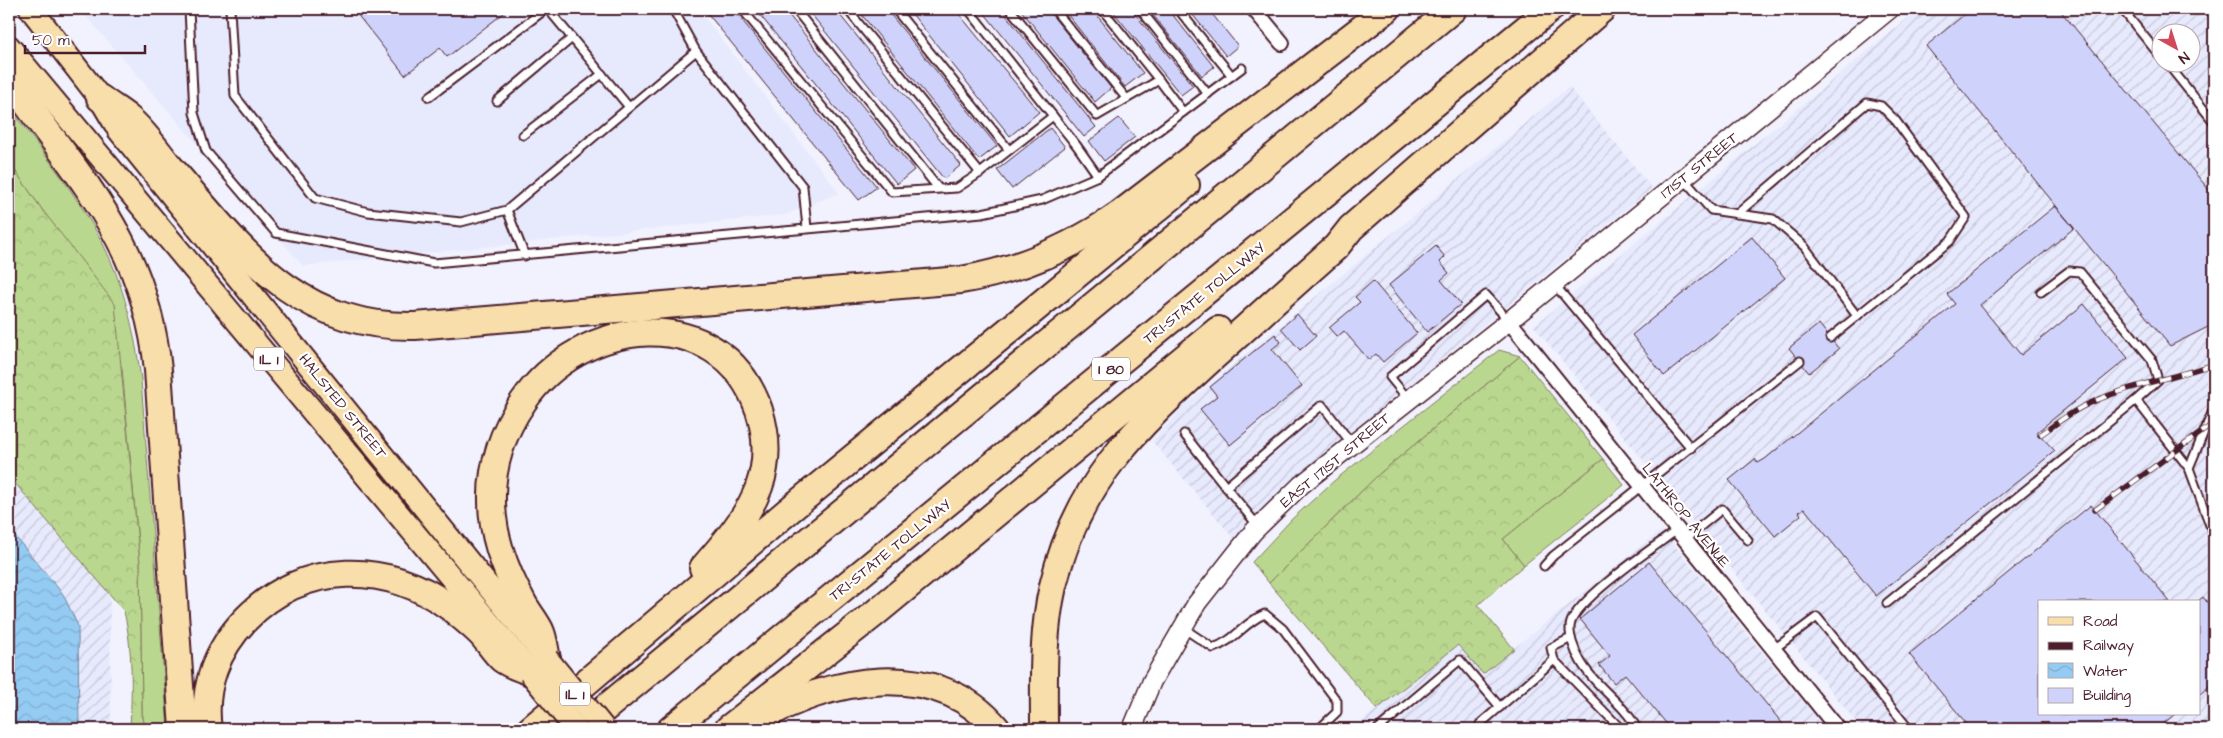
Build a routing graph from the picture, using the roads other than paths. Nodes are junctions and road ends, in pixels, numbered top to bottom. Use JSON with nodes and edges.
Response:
{"nodes":[{"id":1,"x":31,"y":9,"type":"edge"},
{"id":2,"x":189,"y":9,"type":"edge"},
{"id":3,"x":230,"y":9,"type":"edge"},
{"id":4,"x":547,"y":9,"type":"edge"},
{"id":5,"x":673,"y":9,"type":"edge"},
{"id":6,"x":742,"y":9,"type":"edge"},
{"id":7,"x":794,"y":9,"type":"edge"},
{"id":8,"x":847,"y":9,"type":"edge"},
{"id":9,"x":895,"y":9,"type":"edge"},
{"id":10,"x":968,"y":9,"type":"edge"},
{"id":11,"x":1010,"y":9,"type":"edge"},
{"id":12,"x":1054,"y":9,"type":"edge"},
{"id":13,"x":1102,"y":9,"type":"edge"},
{"id":14,"x":1140,"y":9,"type":"edge"},
{"id":15,"x":1178,"y":9,"type":"edge"},
{"id":16,"x":1254,"y":9,"type":"edge"},
{"id":17,"x":1387,"y":9,"type":"edge"},
{"id":18,"x":1402,"y":9,"type":"edge"},
{"id":19,"x":1453,"y":9,"type":"edge"},
{"id":20,"x":1550,"y":9,"type":"edge"},
{"id":21,"x":1602,"y":9,"type":"edge"},
{"id":22,"x":1890,"y":9,"type":"edge"},
{"id":23,"x":2122,"y":9,"type":"edge"},
{"id":24,"x":572,"y":38,"type":"junction"},
{"id":25,"x":1282,"y":43,"type":"dead end"},
{"id":26,"x":2150,"y":44,"type":"edge"},
{"id":27,"x":9,"y":46,"type":"edge"},
{"id":28,"x":696,"y":51,"type":"junction"},
{"id":29,"x":1242,"y":68,"type":"dead end"},
{"id":30,"x":2174,"y":72,"type":"edge"},
{"id":31,"x":602,"y":74,"type":"junction"},
{"id":32,"x":1232,"y":76,"type":"junction"},
{"id":33,"x":9,"y":79,"type":"edge"},
{"id":34,"x":1160,"y":80,"type":"junction"},
{"id":35,"x":1208,"y":94,"type":"junction"},
{"id":36,"x":100,"y":98,"type":"junction"},
{"id":37,"x":429,"y":98,"type":"dead end"},
{"id":38,"x":1126,"y":98,"type":"junction"},
{"id":39,"x":497,"y":100,"type":"dead end"},
{"id":40,"x":629,"y":108,"type":"junction"},
{"id":41,"x":1183,"y":112,"type":"junction"},
{"id":42,"x":1053,"y":116,"type":"junction"},
{"id":43,"x":2214,"y":122,"type":"edge"},
{"id":44,"x":523,"y":135,"type":"dead end"},
{"id":45,"x":1009,"y":150,"type":"junction"},
{"id":46,"x":980,"y":173,"type":"junction"},
{"id":47,"x":1098,"y":176,"type":"junction"},
{"id":48,"x":1683,"y":178,"type":"junction"},
{"id":49,"x":938,"y":188,"type":"junction"},
{"id":50,"x":507,"y":210,"type":"junction"},
{"id":51,"x":1737,"y":214,"type":"junction"},
{"id":52,"x":807,"y":228,"type":"junction"},
{"id":53,"x":1350,"y":228,"type":"junction"},
{"id":54,"x":525,"y":256,"type":"junction"},
{"id":55,"x":1554,"y":284,"type":"junction"},
{"id":56,"x":2041,"y":292,"type":"dead end"},
{"id":57,"x":1857,"y":316,"type":"junction"},
{"id":58,"x":1509,"y":321,"type":"junction"},
{"id":59,"x":1830,"y":338,"type":"dead end"},
{"id":60,"x":1800,"y":361,"type":"dead end"},
{"id":61,"x":1409,"y":400,"type":"junction"},
{"id":62,"x":2136,"y":400,"type":"junction"},
{"id":63,"x":2214,"y":408,"type":"edge"},
{"id":64,"x":1184,"y":434,"type":"dead end"},
{"id":65,"x":1352,"y":444,"type":"junction"},
{"id":66,"x":1691,"y":448,"type":"junction"},
{"id":67,"x":2188,"y":468,"type":"junction"},
{"id":68,"x":1642,"y":486,"type":"junction"},
{"id":69,"x":1226,"y":487,"type":"junction"},
{"id":70,"x":1258,"y":526,"type":"junction"},
{"id":71,"x":1681,"y":534,"type":"junction"},
{"id":72,"x":2214,"y":536,"type":"edge"},
{"id":73,"x":1748,"y":540,"type":"dead end"},
{"id":74,"x":1544,"y":566,"type":"dead end"},
{"id":75,"x":1887,"y":603,"type":"dead end"},
{"id":76,"x":1183,"y":628,"type":"junction"},
{"id":77,"x":1571,"y":638,"type":"junction"},
{"id":78,"x":1774,"y":649,"type":"junction"},
{"id":79,"x":616,"y":658,"type":"junction"},
{"id":80,"x":1554,"y":660,"type":"junction"},
{"id":81,"x":538,"y":666,"type":"junction"},
{"id":82,"x":1500,"y":707,"type":"junction"},
{"id":83,"x":183,"y":729,"type":"edge"},
{"id":84,"x":208,"y":729,"type":"edge"},
{"id":85,"x":531,"y":729,"type":"edge"},
{"id":86,"x":578,"y":729,"type":"edge"},
{"id":87,"x":604,"y":729,"type":"edge"},
{"id":88,"x":672,"y":729,"type":"edge"},
{"id":89,"x":728,"y":729,"type":"edge"},
{"id":90,"x":742,"y":729,"type":"edge"},
{"id":91,"x":997,"y":729,"type":"edge"},
{"id":92,"x":1044,"y":729,"type":"edge"},
{"id":93,"x":1132,"y":729,"type":"edge"},
{"id":94,"x":1319,"y":729,"type":"edge"},
{"id":95,"x":1378,"y":729,"type":"edge"},
{"id":96,"x":1484,"y":729,"type":"edge"},
{"id":97,"x":1621,"y":729,"type":"edge"},
{"id":98,"x":1637,"y":729,"type":"edge"},
{"id":99,"x":1838,"y":729,"type":"edge"},
{"id":100,"x":1910,"y":729,"type":"edge"}],
"edges":[{"from":1,"to":36,"type":"main road","name":"HALSTED STREET","number":"IL 1"},
{"from":2,"to":54,"type":"lane"},
{"from":3,"to":50,"type":"lane"},
{"from":4,"to":24,"type":"lane"},
{"from":4,"to":37,"type":"lane"},
{"from":5,"to":28,"type":"lane"},
{"from":6,"to":49,"type":"lane"},
{"from":7,"to":49,"type":"lane"},
{"from":8,"to":46,"type":"lane"},
{"from":9,"to":45,"type":"lane"},
{"from":10,"to":42,"type":"lane"},
{"from":11,"to":38,"type":"lane"},
{"from":12,"to":38,"type":"lane"},
{"from":13,"to":34,"type":"lane"},
{"from":14,"to":35,"type":"lane"},
{"from":15,"to":32,"type":"lane"},
{"from":16,"to":25,"type":"street"},
{"from":17,"to":36,"type":"highway"},
{"from":18,"to":79,"type":"highway"},
{"from":19,"to":86,"type":"highway"},
{"from":20,"to":88,"type":"highway","name":"TRI-STATE TOLLWAY","number":"I 80"},
{"from":21,"to":53,"type":"highway"},
{"from":22,"to":48,"type":"street","name":"171ST STREET"},
{"from":23,"to":26,"type":"lane"},
{"from":24,"to":31,"type":"lane"},
{"from":24,"to":39,"type":"lane"},
{"from":27,"to":81,"type":"main road","name":"HALSTED STREET","number":"IL 1"},
{"from":28,"to":40,"type":"lane"},
{"from":28,"to":52,"type":"lane"},
{"from":29,"to":32,"type":"lane"},
{"from":30,"to":43,"type":"lane"},
{"from":31,"to":40,"type":"lane"},
{"from":31,"to":44,"type":"lane"},
{"from":32,"to":35,"type":"lane"},
{"from":33,"to":83,"type":"highway"},
{"from":34,"to":38,"type":"lane"},
{"from":34,"to":41,"type":"lane"},
{"from":35,"to":41,"type":"lane"},
{"from":36,"to":81,"type":"main road","name":"HALSTED STREET","number":"IL 1"},
{"from":40,"to":50,"type":"lane"},
{"from":41,"to":47,"type":"lane"},
{"from":42,"to":45,"type":"lane"},
{"from":42,"to":47,"type":"lane"},
{"from":45,"to":46,"type":"lane"},
{"from":46,"to":49,"type":"lane"},
{"from":47,"to":52,"type":"lane"},
{"from":48,"to":51,"type":"lane"},
{"from":48,"to":55,"type":"street","name":"171ST STREET"},
{"from":50,"to":54,"type":"lane"},
{"from":51,"to":57,"type":"lane"},
{"from":51,"to":57,"type":"lane"},
{"from":52,"to":54,"type":"lane"},
{"from":53,"to":89,"type":"highway"},
{"from":53,"to":92,"type":"highway"},
{"from":55,"to":58,"type":"street","name":"171ST STREET"},
{"from":55,"to":66,"type":"lane"},
{"from":56,"to":62,"type":"lane"},
{"from":57,"to":59,"type":"lane"},
{"from":58,"to":61,"type":"street","name":"EAST 171ST STREET"},
{"from":58,"to":61,"type":"lane"},
{"from":58,"to":68,"type":"street","name":"LATHROP AVENUE"},
{"from":60,"to":66,"type":"lane"},
{"from":61,"to":65,"type":"street","name":"EAST 171ST STREET"},
{"from":62,"to":67,"type":"lane"},
{"from":62,"to":75,"type":"lane"},
{"from":63,"to":67,"type":"lane"},
{"from":64,"to":69,"type":"lane"},
{"from":65,"to":69,"type":"lane"},
{"from":65,"to":70,"type":"street","name":"EAST 171ST STREET"},
{"from":66,"to":68,"type":"lane"},
{"from":67,"to":72,"type":"lane"},
{"from":68,"to":71,"type":"street","name":"LATHROP AVENUE"},
{"from":68,"to":74,"type":"lane"},
{"from":69,"to":70,"type":"lane"},
{"from":70,"to":76,"type":"street","name":"EAST 171ST STREET"},
{"from":71,"to":73,"type":"lane"},
{"from":71,"to":77,"type":"lane"},
{"from":71,"to":78,"type":"street","name":"LATHROP AVENUE"},
{"from":76,"to":93,"type":"street","name":"EAST 171ST STREET"},
{"from":76,"to":94,"type":"lane"},
{"from":77,"to":80,"type":"lane"},
{"from":77,"to":98,"type":"lane"},
{"from":78,"to":99,"type":"street","name":"LATHROP AVENUE"},
{"from":78,"to":100,"type":"lane"},
{"from":79,"to":81,"type":"highway"},
{"from":79,"to":85,"type":"highway"},
{"from":80,"to":82,"type":"lane"},
{"from":80,"to":97,"type":"lane"},
{"from":81,"to":84,"type":"highway"},
{"from":81,"to":86,"type":"main road","name":"HALSTED STREET","number":"IL 1","bridge":true},
{"from":81,"to":87,"type":"main road","name":"HALSTED STREET","number":"IL 1","bridge":true},
{"from":82,"to":95,"type":"lane"},
{"from":82,"to":96,"type":"lane"},
{"from":90,"to":91,"type":"highway"}]}
